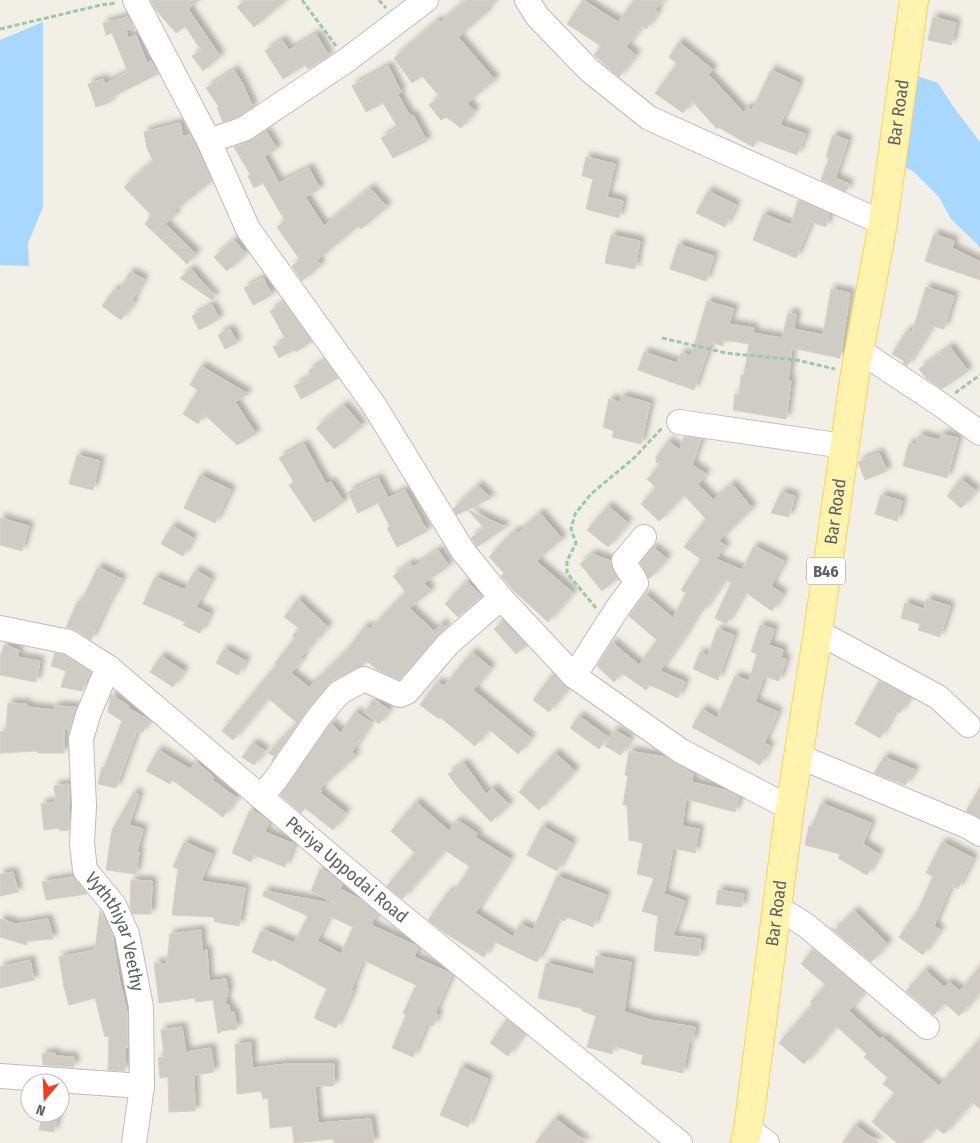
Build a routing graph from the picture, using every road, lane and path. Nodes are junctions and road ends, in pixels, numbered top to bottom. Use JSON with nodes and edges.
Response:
{"nodes":[{"id":1,"x":135,"y":0,"type":"edge"},
{"id":2,"x":302,"y":0,"type":"edge"},
{"id":3,"x":426,"y":0,"type":"edge"},
{"id":4,"x":527,"y":0,"type":"edge"},
{"id":5,"x":914,"y":0,"type":"edge"},
{"id":6,"x":0,"y":29,"type":"edge"},
{"id":7,"x":347,"y":60,"type":"junction"},
{"id":8,"x":209,"y":141,"type":"junction"},
{"id":9,"x":883,"y":223,"type":"junction"},
{"id":10,"x":662,"y":338,"type":"dead end"},
{"id":11,"x":857,"y":362,"type":"junction"},
{"id":12,"x":980,"y":375,"type":"edge"},
{"id":13,"x":940,"y":404,"type":"junction"},
{"id":14,"x":679,"y":422,"type":"joint"},
{"id":15,"x":980,"y":433,"type":"edge"},
{"id":16,"x":844,"y":446,"type":"junction"},
{"id":17,"x":644,"y":537,"type":"dead end"},
{"id":18,"x":501,"y":598,"type":"junction"},
{"id":19,"x":608,"y":623,"type":"junction"},
{"id":20,"x":0,"y":628,"type":"edge"},
{"id":21,"x":818,"y":632,"type":"junction"},
{"id":22,"x":108,"y":667,"type":"junction"},
{"id":23,"x":574,"y":676,"type":"junction"},
{"id":24,"x":968,"y":725,"type":"dead end"},
{"id":25,"x":798,"y":756,"type":"junction"},
{"id":26,"x":260,"y":797,"type":"junction"},
{"id":27,"x":790,"y":808,"type":"junction"},
{"id":28,"x":980,"y":834,"type":"edge"},
{"id":29,"x":777,"y":908,"type":"junction"},
{"id":30,"x":927,"y":1027,"type":"dead end"},
{"id":31,"x":0,"y":1076,"type":"edge"},
{"id":32,"x":142,"y":1086,"type":"junction"},
{"id":33,"x":753,"y":1138,"type":"edge"},
{"id":34,"x":134,"y":1143,"type":"edge"},
{"id":35,"x":680,"y":1143,"type":"edge"}],
"edges":[{"from":1,"to":6,"type":"path"},
{"from":1,"to":8,"type":"street"},
{"from":2,"to":7,"type":"path"},
{"from":3,"to":7,"type":"street"},
{"from":4,"to":9,"type":"street"},
{"from":5,"to":9,"type":"main road","name":"Bar Road","number":"B46"},
{"from":7,"to":8,"type":"street"},
{"from":8,"to":18,"type":"street"},
{"from":9,"to":11,"type":"main road","name":"Bar Road","number":"B46"},
{"from":10,"to":11,"type":"path"},
{"from":11,"to":13,"type":"street"},
{"from":11,"to":16,"type":"main road","name":"Bar Road","number":"B46"},
{"from":12,"to":13,"type":"path"},
{"from":13,"to":15,"type":"street"},
{"from":14,"to":16,"type":"street"},
{"from":14,"to":19,"type":"path"},
{"from":16,"to":21,"type":"main road","name":"Bar Road","number":"B46"},
{"from":17,"to":19,"type":"street"},
{"from":18,"to":23,"type":"street"},
{"from":18,"to":26,"type":"street"},
{"from":19,"to":23,"type":"street"},
{"from":20,"to":22,"type":"street","name":"Periya Uppodai Road"},
{"from":21,"to":24,"type":"street"},
{"from":21,"to":25,"type":"main road","name":"Bar Road","number":"B46"},
{"from":22,"to":26,"type":"street","name":"Periya Uppodai Road"},
{"from":22,"to":32,"type":"street","name":"Vyththiyar Veethy"},
{"from":23,"to":27,"type":"street"},
{"from":25,"to":27,"type":"main road","name":"Bar Road","number":"B46"},
{"from":25,"to":28,"type":"street"},
{"from":26,"to":35,"type":"street","name":"Periya Uppodai Road"},
{"from":27,"to":29,"type":"main road","name":"Bar Road","number":"B46"},
{"from":29,"to":30,"type":"street"},
{"from":29,"to":33,"type":"main road","name":"Bar Road","number":"B46"},
{"from":31,"to":32,"type":"street"},
{"from":32,"to":34,"type":"street","name":"Vyththiyar Veethy"}]}
